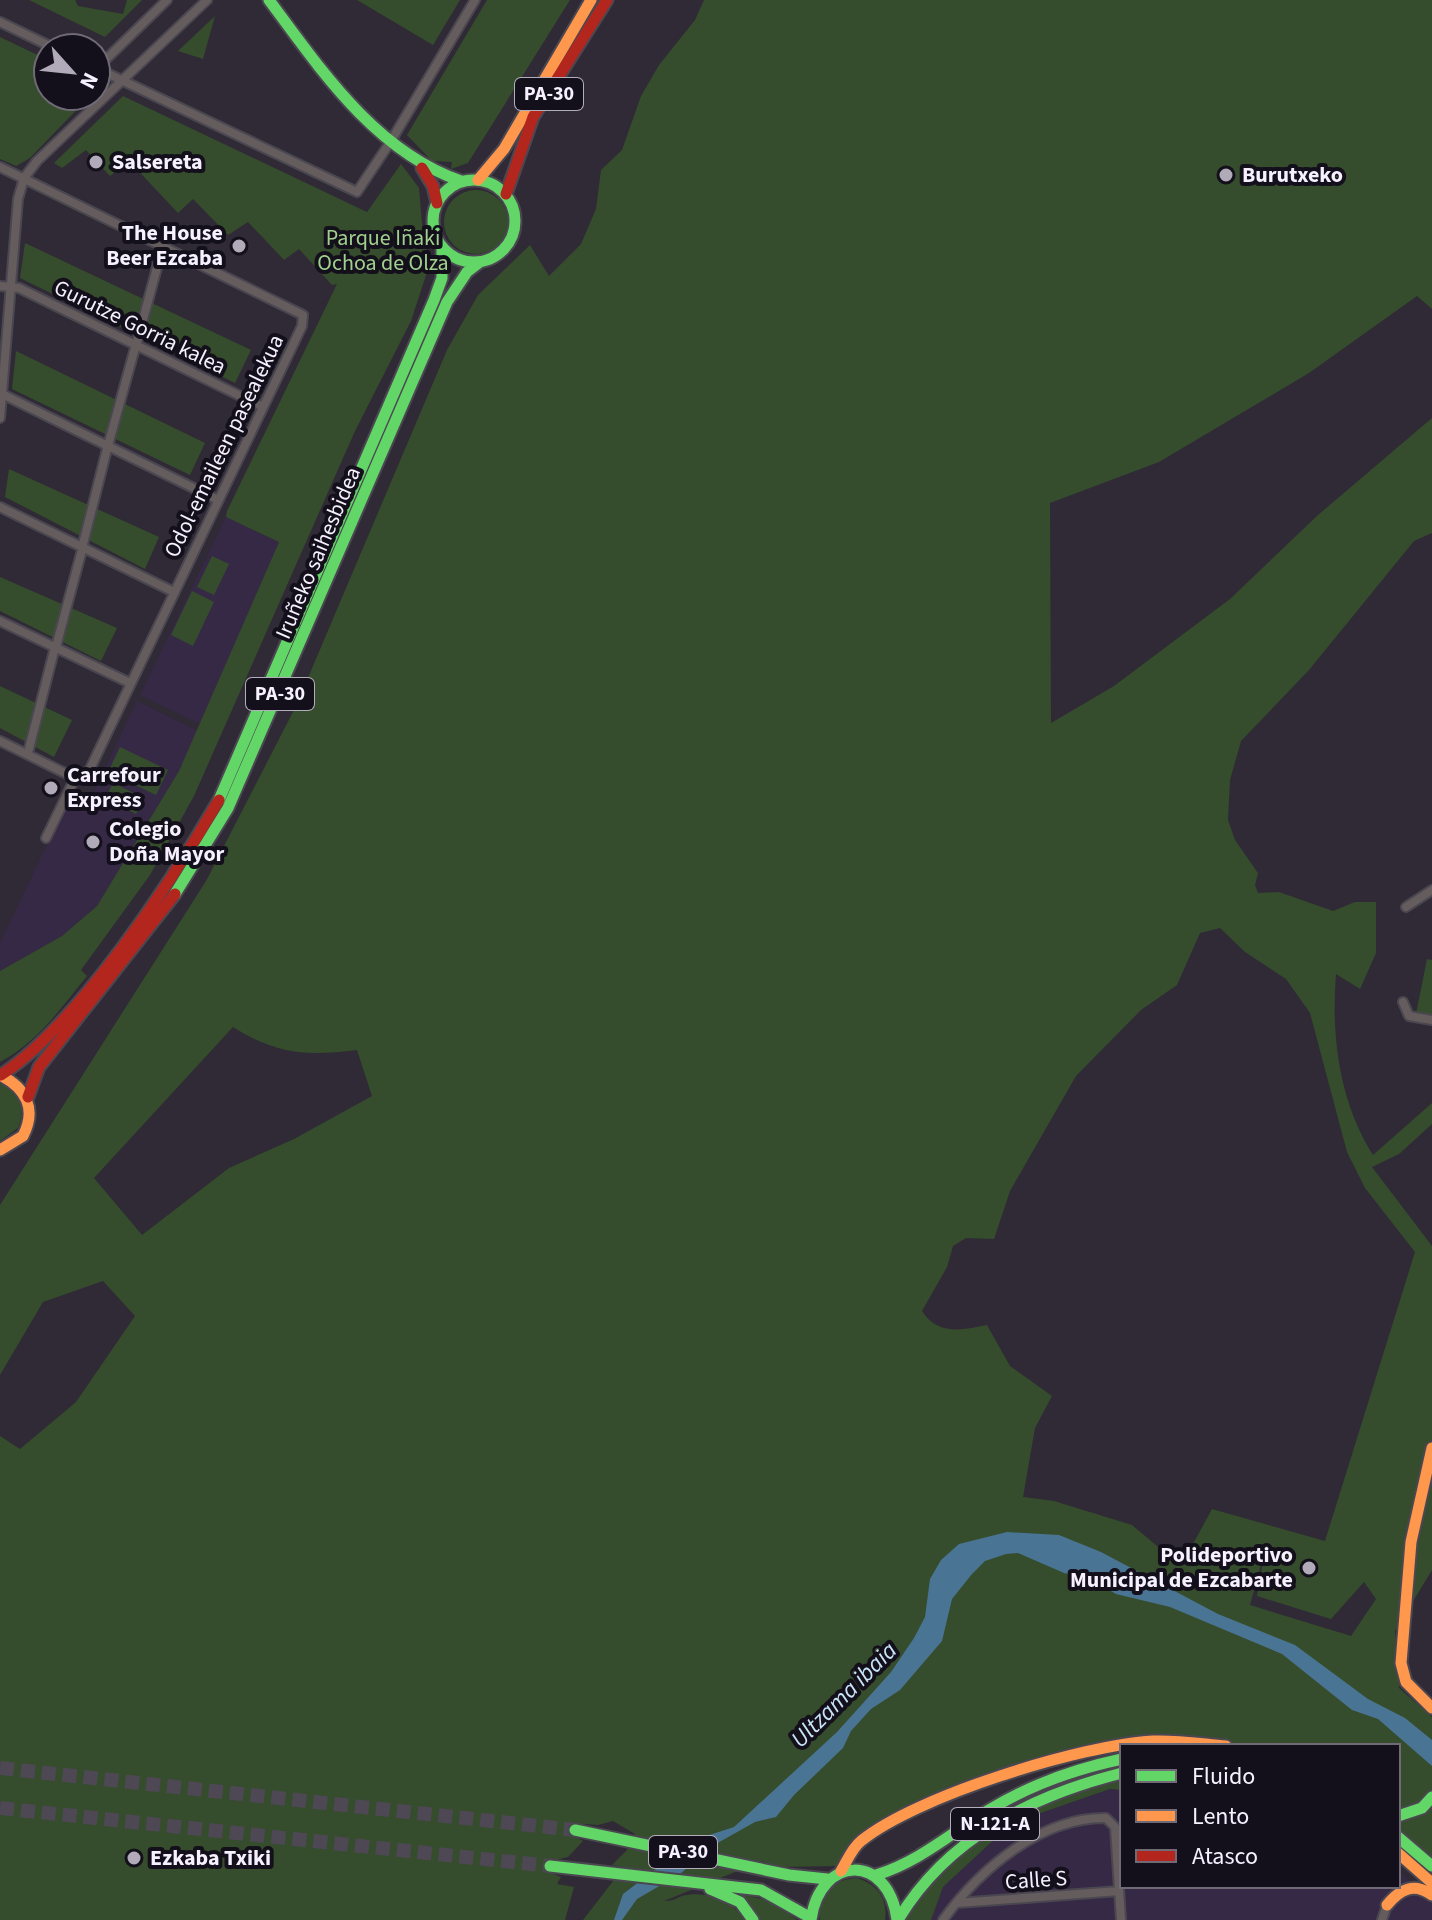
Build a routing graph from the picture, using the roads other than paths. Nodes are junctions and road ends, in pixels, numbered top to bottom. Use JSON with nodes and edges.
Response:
{"nodes":[{"id":1,"x":167,"y":0,"type":"edge"},
{"id":2,"x":207,"y":0,"type":"edge"},
{"id":3,"x":269,"y":0,"type":"edge"},
{"id":4,"x":475,"y":0,"type":"edge"},
{"id":5,"x":591,"y":0,"type":"edge"},
{"id":6,"x":607,"y":0,"type":"edge"},
{"id":7,"x":0,"y":22,"type":"edge"},
{"id":8,"x":32,"y":37,"type":"edge"},
{"id":9,"x":112,"y":53,"type":"edge"},
{"id":10,"x":112,"y":76,"type":"edge"},
{"id":11,"x":123,"y":81,"type":"junction"},
{"id":12,"x":391,"y":141,"type":"junction"},
{"id":13,"x":420,"y":164,"type":"junction"},
{"id":14,"x":0,"y":167,"type":"edge"},
{"id":15,"x":24,"y":178,"type":"junction"},
{"id":16,"x":478,"y":180,"type":"junction"},
{"id":17,"x":461,"y":181,"type":"junction"},
{"id":18,"x":506,"y":194,"type":"junction"},
{"id":19,"x":437,"y":203,"type":"junction"},
{"id":20,"x":442,"y":247,"type":"junction"},
{"id":21,"x":162,"y":249,"type":"dead end"},
{"id":22,"x":480,"y":262,"type":"junction"},
{"id":23,"x":0,"y":286,"type":"edge"},
{"id":24,"x":10,"y":287,"type":"junction"},
{"id":25,"x":2,"y":394,"type":"junction"},
{"id":26,"x":263,"y":407,"type":"junction"},
{"id":27,"x":0,"y":418,"type":"edge"},
{"id":28,"x":218,"y":500,"type":"junction"},
{"id":29,"x":0,"y":507,"type":"edge"},
{"id":30,"x":174,"y":592,"type":"junction"},
{"id":31,"x":0,"y":621,"type":"edge"},
{"id":32,"x":130,"y":683,"type":"junction"},
{"id":33,"x":0,"y":741,"type":"edge"},
{"id":34,"x":29,"y":749,"type":"dead end"},
{"id":35,"x":75,"y":778,"type":"junction"},
{"id":36,"x":46,"y":838,"type":"dead end"},
{"id":37,"x":1432,"y":890,"type":"edge"},
{"id":38,"x":1406,"y":907,"type":"dead end"},
{"id":39,"x":1403,"y":1002,"type":"dead end"},
{"id":40,"x":1432,"y":1020,"type":"edge"},
{"id":41,"x":1,"y":1075,"type":"edge"},
{"id":42,"x":28,"y":1097,"type":"junction"},
{"id":43,"x":2,"y":1152,"type":"edge"},
{"id":44,"x":1432,"y":1448,"type":"edge"},
{"id":45,"x":1432,"y":1708,"type":"edge"},
{"id":46,"x":1132,"y":1744,"type":"edge"},
{"id":47,"x":1198,"y":1744,"type":"edge"},
{"id":48,"x":1120,"y":1746,"type":"edge"},
{"id":49,"x":1120,"y":1759,"type":"edge"},
{"id":50,"x":1120,"y":1773,"type":"edge"},
{"id":51,"x":1432,"y":1797,"type":"edge"},
{"id":52,"x":1400,"y":1815,"type":"edge"},
{"id":53,"x":575,"y":1830,"type":"tunnel mouth"},
{"id":54,"x":1400,"y":1839,"type":"edge"},
{"id":55,"x":858,"y":1843,"type":"junction"},
{"id":56,"x":1400,"y":1855,"type":"edge"},
{"id":57,"x":550,"y":1866,"type":"tunnel mouth"},
{"id":58,"x":1432,"y":1866,"type":"edge"},
{"id":59,"x":860,"y":1869,"type":"junction"},
{"id":60,"x":841,"y":1871,"type":"junction"},
{"id":61,"x":876,"y":1875,"type":"junction"},
{"id":62,"x":827,"y":1879,"type":"junction"},
{"id":63,"x":1432,"y":1883,"type":"edge"},
{"id":64,"x":714,"y":1886,"type":"junction"},
{"id":65,"x":1390,"y":1888,"type":"edge"},
{"id":66,"x":1119,"y":1891,"type":"junction"},
{"id":67,"x":1432,"y":1895,"type":"edge"},
{"id":68,"x":956,"y":1903,"type":"junction"},
{"id":69,"x":1387,"y":1905,"type":"junction"},
{"id":70,"x":811,"y":1919,"type":"edge"},
{"id":71,"x":1385,"y":1919,"type":"edge"},
{"id":72,"x":753,"y":1920,"type":"edge"},
{"id":73,"x":898,"y":1920,"type":"edge"},
{"id":74,"x":943,"y":1920,"type":"edge"},
{"id":75,"x":1121,"y":1920,"type":"edge"}],
"edges":[{"from":1,"to":9,"type":"street"},
{"from":2,"to":11,"type":"street"},
{"from":3,"to":12,"type":"main road"},
{"from":4,"to":12,"type":"street"},
{"from":5,"to":16,"type":"main road","number":"PA-30"},
{"from":6,"to":18,"type":"main road","number":"PA-30"},
{"from":7,"to":8,"type":"street"},
{"from":10,"to":11,"type":"street"},
{"from":11,"to":12,"type":"street"},
{"from":11,"to":15,"type":"street"},
{"from":12,"to":13,"type":"main road"},
{"from":13,"to":17,"type":"main road"},
{"from":13,"to":19,"type":"main road"},
{"from":14,"to":15,"type":"street"},
{"from":15,"to":24,"type":"street"},
{"from":15,"to":26,"type":"street","name":"Odol-emaileen pasealekua"},
{"from":16,"to":17,"type":"main road"},
{"from":16,"to":18,"type":"main road"},
{"from":17,"to":19,"type":"main road"},
{"from":18,"to":22,"type":"main road","number":"PA-30"},
{"from":19,"to":20,"type":"main road","number":"PA-30"},
{"from":20,"to":22,"type":"main road"},
{"from":20,"to":41,"type":"main road","name":"Iruñeko saihesbidea","number":"PA-30"},
{"from":21,"to":34,"type":"street"},
{"from":22,"to":42,"type":"main road","name":"Iruñeko saihesbidea","number":"PA-30"},
{"from":23,"to":24,"type":"street","name":"Gurutze Gorria kalea"},
{"from":24,"to":25,"type":"street"},
{"from":24,"to":26,"type":"street","name":"Gurutze Gorria kalea"},
{"from":25,"to":27,"type":"street"},
{"from":25,"to":28,"type":"street"},
{"from":26,"to":28,"type":"street","name":"Odol-emaileen pasealekua"},
{"from":28,"to":30,"type":"street","name":"Odol-emaileen pasealekua"},
{"from":29,"to":30,"type":"street"},
{"from":30,"to":32,"type":"street","name":"Odol-emaileen pasealekua"},
{"from":31,"to":32,"type":"street"},
{"from":32,"to":35,"type":"street","name":"Odol-emaileen pasealekua"},
{"from":33,"to":35,"type":"street"},
{"from":35,"to":36,"type":"street","name":"Odol-emaileen pasealekua"},
{"from":37,"to":38,"type":"street"},
{"from":39,"to":40,"type":"street"},
{"from":41,"to":42,"type":"main road","number":"PA-30"},
{"from":42,"to":43,"type":"main road","number":"PA-30"},
{"from":44,"to":45,"type":"main road"},
{"from":46,"to":47,"type":"main road"},
{"from":48,"to":55,"type":"main road"},
{"from":49,"to":61,"type":"main road","number":"N-121-A"},
{"from":50,"to":73,"type":"main road","number":"N-121-A"},
{"from":51,"to":52,"type":"main road"},
{"from":53,"to":62,"type":"main road","number":"PA-30"},
{"from":54,"to":58,"type":"main road"},
{"from":55,"to":59,"type":"main road"},
{"from":55,"to":60,"type":"main road"},
{"from":56,"to":63,"type":"main road"},
{"from":57,"to":64,"type":"main road","number":"PA-30"},
{"from":59,"to":60,"type":"main road"},
{"from":59,"to":61,"type":"main road"},
{"from":60,"to":62,"type":"main road"},
{"from":61,"to":73,"type":"main road"},
{"from":62,"to":70,"type":"main road","number":"PA-30"},
{"from":64,"to":70,"type":"main road","number":"PA-30"},
{"from":64,"to":72,"type":"main road"},
{"from":65,"to":69,"type":"main road"},
{"from":66,"to":68,"type":"street","name":"Calle S"},
{"from":66,"to":68,"type":"street"},
{"from":66,"to":75,"type":"street"},
{"from":67,"to":69,"type":"main road"},
{"from":68,"to":74,"type":"street"},
{"from":69,"to":71,"type":"street"}]}
